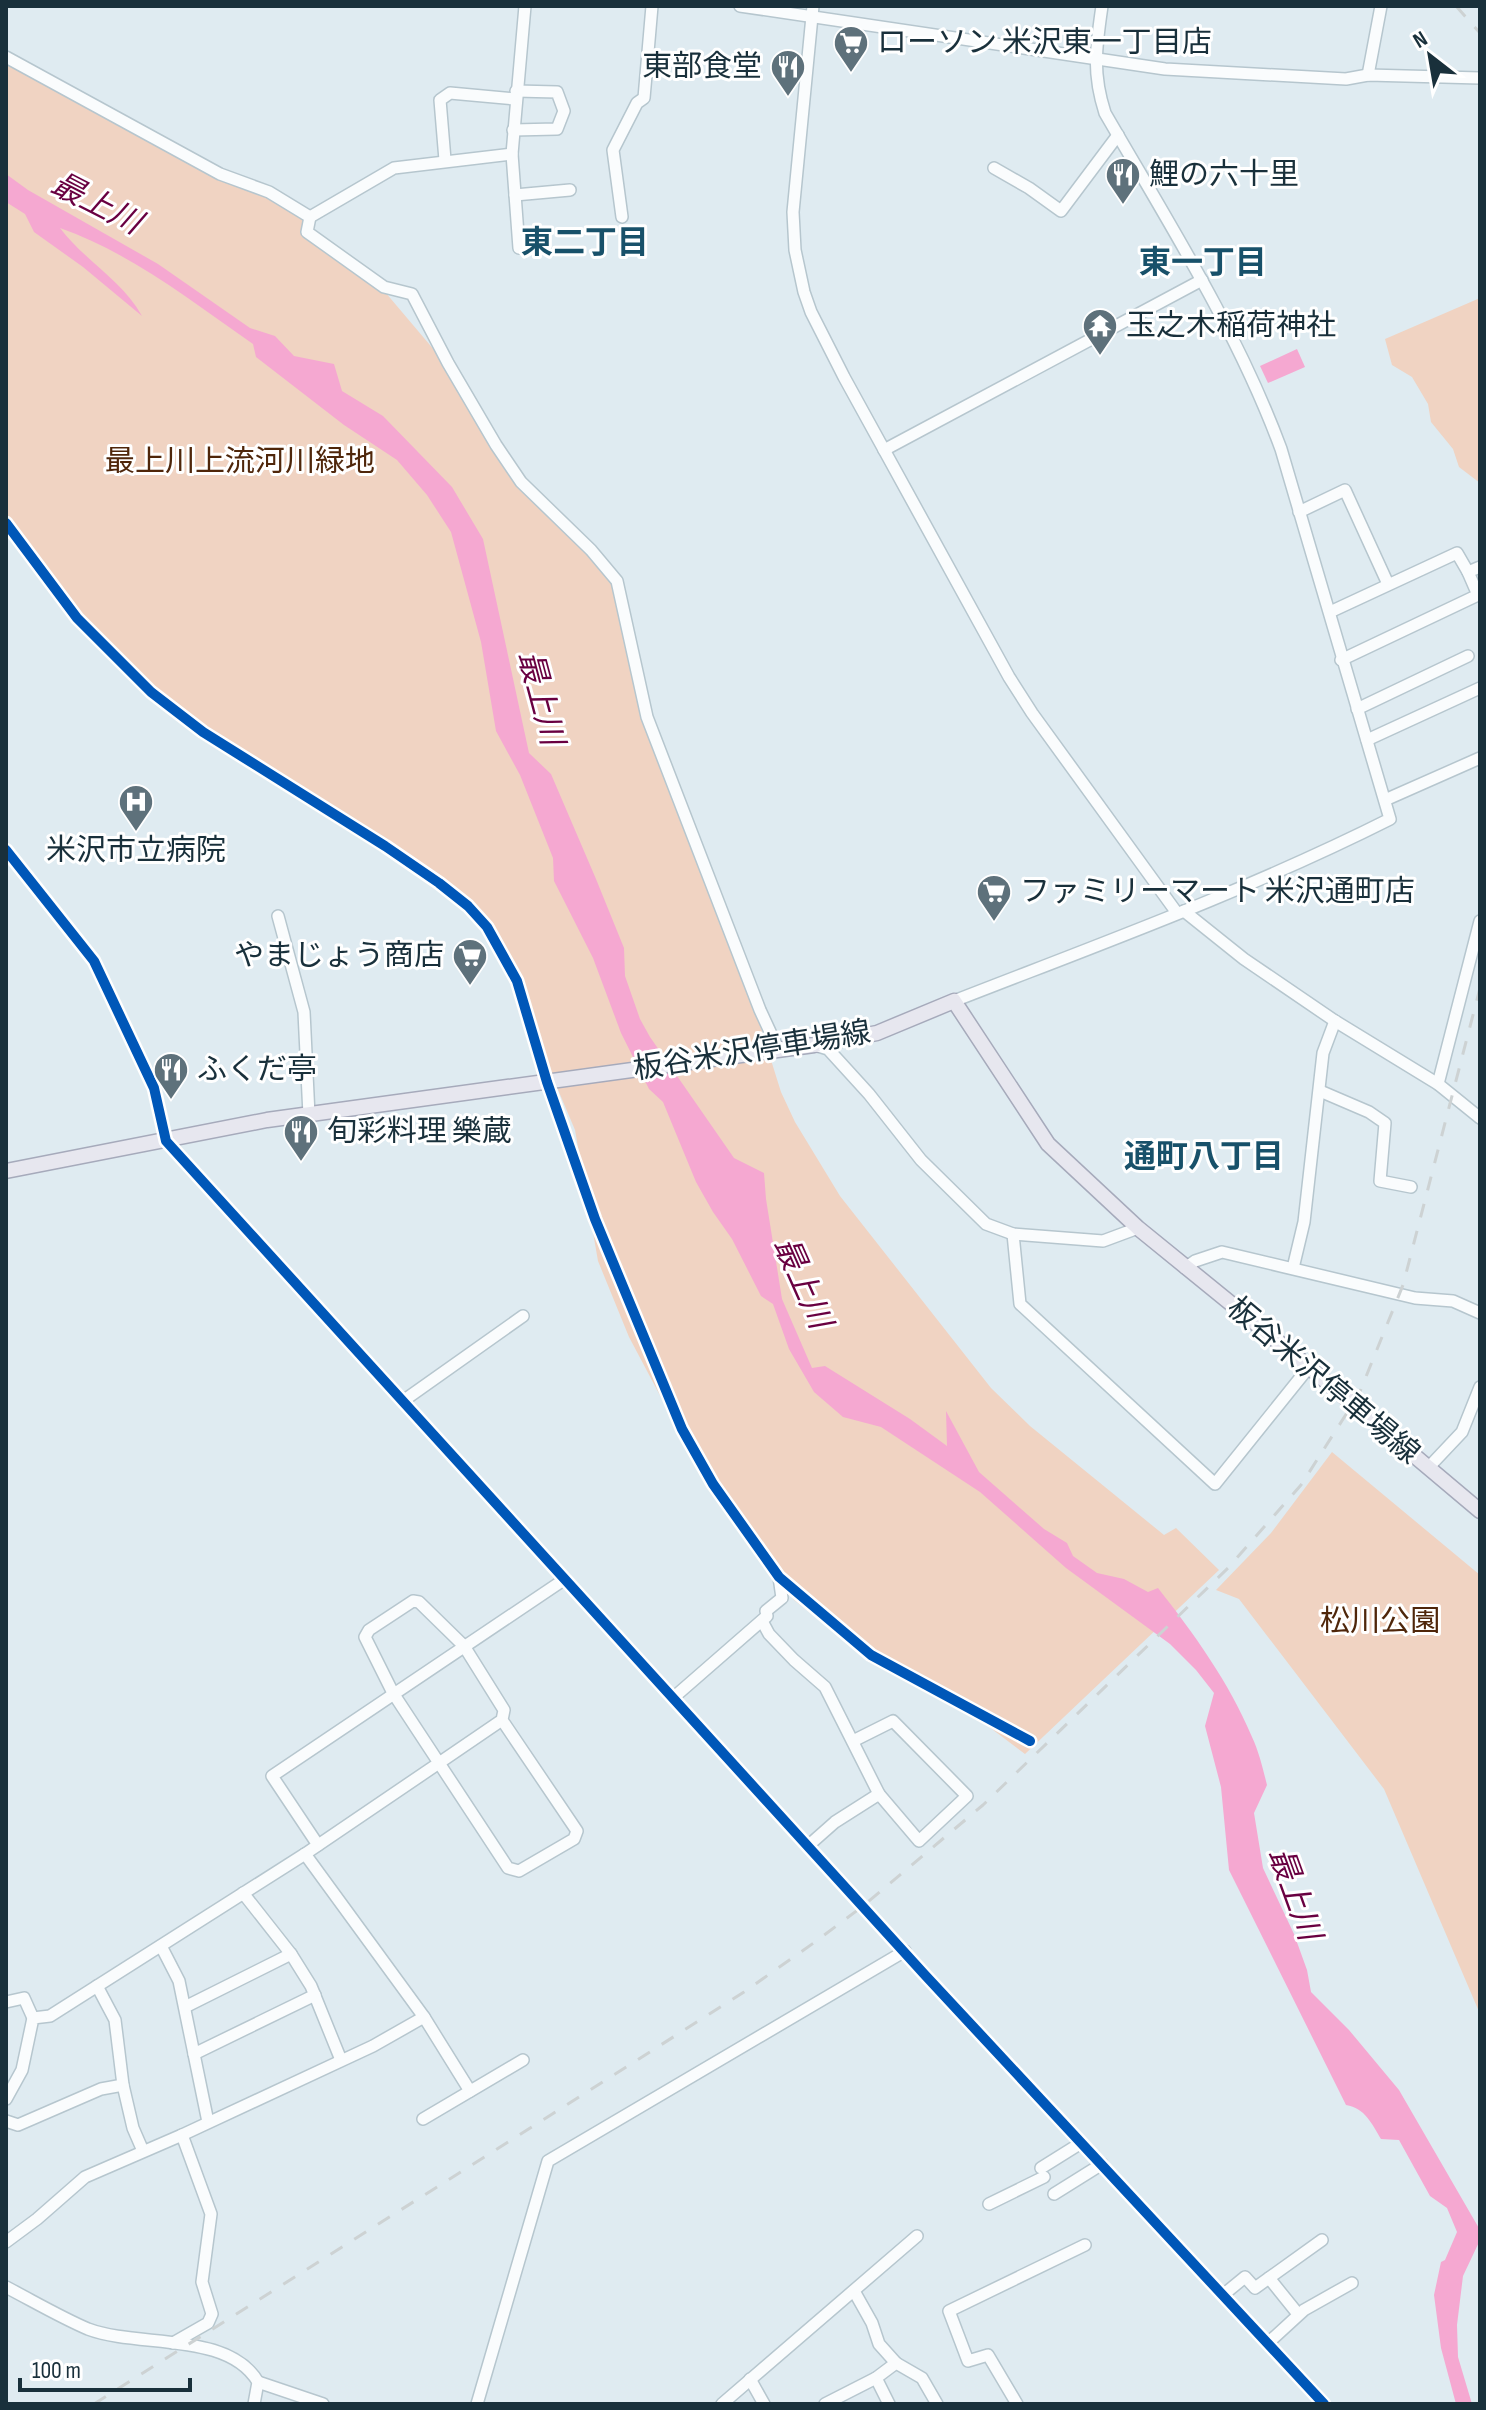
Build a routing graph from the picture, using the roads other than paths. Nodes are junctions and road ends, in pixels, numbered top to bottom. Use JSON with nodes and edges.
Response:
{"nodes":[{"id":1,"x":525,"y":6,"type":"edge"},
{"id":2,"x":652,"y":6,"type":"edge"},
{"id":3,"x":740,"y":6,"type":"edge"},
{"id":4,"x":1102,"y":6,"type":"edge"},
{"id":5,"x":1381,"y":6,"type":"edge"},
{"id":6,"x":812,"y":11,"type":"edge"},
{"id":7,"x":6,"y":57,"type":"edge"},
{"id":8,"x":1094,"y":60,"type":"junction"},
{"id":9,"x":1368,"y":75,"type":"junction"},
{"id":10,"x":1480,"y":78,"type":"edge"},
{"id":11,"x":516,"y":95,"type":"junction"},
{"id":12,"x":513,"y":130,"type":"junction"},
{"id":13,"x":1118,"y":135,"type":"junction"},
{"id":14,"x":512,"y":154,"type":"junction"},
{"id":15,"x":445,"y":160,"type":"junction"},
{"id":16,"x":994,"y":168,"type":"dead end"},
{"id":17,"x":570,"y":190,"type":"dead end"},
{"id":18,"x":515,"y":195,"type":"junction"},
{"id":19,"x":310,"y":217,"type":"junction"},
{"id":20,"x":622,"y":217,"type":"dead end"},
{"id":21,"x":519,"y":248,"type":"dead end"},
{"id":22,"x":1202,"y":280,"type":"junction"},
{"id":23,"x":884,"y":450,"type":"junction"},
{"id":24,"x":1299,"y":512,"type":"junction"},
{"id":25,"x":6,"y":523,"type":"edge"},
{"id":26,"x":1474,"y":570,"type":"edge"},
{"id":27,"x":1388,"y":584,"type":"junction"},
{"id":28,"x":1330,"y":612,"type":"junction"},
{"id":29,"x":1468,"y":656,"type":"dead end"},
{"id":30,"x":1341,"y":660,"type":"junction"},
{"id":31,"x":1480,"y":688,"type":"edge"},
{"id":32,"x":1357,"y":709,"type":"junction"},
{"id":33,"x":1367,"y":740,"type":"junction"},
{"id":34,"x":1480,"y":758,"type":"edge"},
{"id":35,"x":1385,"y":800,"type":"junction"},
{"id":36,"x":6,"y":850,"type":"edge"},
{"id":37,"x":1180,"y":912,"type":"junction"},
{"id":38,"x":278,"y":916,"type":"dead end"},
{"id":39,"x":1480,"y":921,"type":"edge"},
{"id":40,"x":954,"y":1001,"type":"junction"},
{"id":41,"x":1335,"y":1021,"type":"junction"},
{"id":42,"x":814,"y":1045,"type":"junction"},
{"id":43,"x":772,"y":1050,"type":"junction"},
{"id":44,"x":554,"y":1081,"type":"junction"},
{"id":45,"x":1438,"y":1084,"type":"junction"},
{"id":46,"x":1320,"y":1091,"type":"junction"},
{"id":47,"x":309,"y":1115,"type":"junction"},
{"id":48,"x":1480,"y":1118,"type":"edge"},
{"id":49,"x":166,"y":1141,"type":"junction"},
{"id":50,"x":6,"y":1171,"type":"edge"},
{"id":51,"x":1411,"y":1187,"type":"dead end"},
{"id":52,"x":1138,"y":1228,"type":"junction"},
{"id":53,"x":1013,"y":1234,"type":"junction"},
{"id":54,"x":1185,"y":1268,"type":"junction"},
{"id":55,"x":1293,"y":1268,"type":"junction"},
{"id":56,"x":1480,"y":1313,"type":"edge"},
{"id":57,"x":523,"y":1316,"type":"dead end"},
{"id":58,"x":1309,"y":1367,"type":"junction"},
{"id":59,"x":1480,"y":1387,"type":"edge"},
{"id":60,"x":403,"y":1401,"type":"junction"},
{"id":61,"x":1428,"y":1468,"type":"junction"},
{"id":62,"x":1480,"y":1511,"type":"edge"},
{"id":63,"x":779,"y":1577,"type":"junction"},
{"id":64,"x":565,"y":1579,"type":"junction"},
{"id":65,"x":762,"y":1621,"type":"junction"},
{"id":66,"x":464,"y":1646,"type":"junction"},
{"id":67,"x":393,"y":1693,"type":"junction"},
{"id":68,"x":673,"y":1698,"type":"junction"},
{"id":69,"x":502,"y":1720,"type":"junction"},
{"id":70,"x":853,"y":1741,"type":"junction"},
{"id":71,"x":1030,"y":1741,"type":"dead end"},
{"id":72,"x":439,"y":1763,"type":"junction"},
{"id":73,"x":879,"y":1794,"type":"junction"},
{"id":74,"x":318,"y":1845,"type":"junction"},
{"id":75,"x":809,"y":1845,"type":"junction"},
{"id":76,"x":305,"y":1854,"type":"junction"},
{"id":77,"x":243,"y":1893,"type":"junction"},
{"id":78,"x":161,"y":1946,"type":"junction"},
{"id":79,"x":905,"y":1951,"type":"junction"},
{"id":80,"x":291,"y":1954,"type":"junction"},
{"id":81,"x":97,"y":1986,"type":"junction"},
{"id":82,"x":315,"y":1995,"type":"junction"},
{"id":83,"x":6,"y":2002,"type":"edge"},
{"id":84,"x":185,"y":2007,"type":"junction"},
{"id":85,"x":424,"y":2017,"type":"junction"},
{"id":86,"x":33,"y":2018,"type":"junction"},
{"id":87,"x":194,"y":2054,"type":"junction"},
{"id":88,"x":341,"y":2060,"type":"junction"},
{"id":89,"x":523,"y":2060,"type":"dead end"},
{"id":90,"x":123,"y":2085,"type":"junction"},
{"id":91,"x":470,"y":2091,"type":"junction"},
{"id":92,"x":6,"y":2099,"type":"edge"},
{"id":93,"x":423,"y":2119,"type":"dead end"},
{"id":94,"x":6,"y":2121,"type":"edge"},
{"id":95,"x":208,"y":2122,"type":"junction"},
{"id":96,"x":182,"y":2135,"type":"junction"},
{"id":97,"x":1081,"y":2143,"type":"junction"},
{"id":98,"x":143,"y":2151,"type":"junction"},
{"id":99,"x":1102,"y":2164,"type":"junction"},
{"id":100,"x":1054,"y":2194,"type":"dead end"},
{"id":101,"x":989,"y":2204,"type":"dead end"},
{"id":102,"x":917,"y":2236,"type":"dead end"},
{"id":103,"x":1322,"y":2240,"type":"dead end"},
{"id":104,"x":6,"y":2242,"type":"edge"},
{"id":105,"x":1085,"y":2245,"type":"dead end"},
{"id":106,"x":1269,"y":2278,"type":"junction"},
{"id":107,"x":1352,"y":2283,"type":"dead end"},
{"id":108,"x":6,"y":2287,"type":"edge"},
{"id":109,"x":854,"y":2291,"type":"junction"},
{"id":110,"x":1223,"y":2295,"type":"junction"},
{"id":111,"x":1298,"y":2314,"type":"junction"},
{"id":112,"x":173,"y":2343,"type":"junction"},
{"id":113,"x":1268,"y":2343,"type":"junction"},
{"id":114,"x":896,"y":2363,"type":"junction"},
{"id":115,"x":876,"y":2378,"type":"junction"},
{"id":116,"x":750,"y":2379,"type":"junction"},
{"id":117,"x":258,"y":2382,"type":"junction"},
{"id":118,"x":254,"y":2404,"type":"edge"},
{"id":119,"x":323,"y":2404,"type":"edge"},
{"id":120,"x":477,"y":2404,"type":"edge"},
{"id":121,"x":722,"y":2404,"type":"edge"},
{"id":122,"x":764,"y":2404,"type":"edge"},
{"id":123,"x":825,"y":2404,"type":"edge"},
{"id":124,"x":889,"y":2404,"type":"edge"},
{"id":125,"x":937,"y":2404,"type":"edge"},
{"id":126,"x":1017,"y":2404,"type":"edge"},
{"id":127,"x":1324,"y":2404,"type":"edge"}],
"edges":[{"from":1,"to":11,"type":"street"},
{"from":2,"to":20,"type":"street"},
{"from":3,"to":6,"type":"street"},
{"from":4,"to":8,"type":"street"},
{"from":5,"to":9,"type":"street"},
{"from":6,"to":8,"type":"street"},
{"from":6,"to":23,"type":"street"},
{"from":7,"to":19,"type":"street"},
{"from":8,"to":9,"type":"street"},
{"from":8,"to":13,"type":"street"},
{"from":9,"to":10,"type":"street"},
{"from":11,"to":12,"type":"street"},
{"from":11,"to":12,"type":"street"},
{"from":11,"to":15,"type":"street"},
{"from":12,"to":14,"type":"street"},
{"from":13,"to":16,"type":"street"},
{"from":13,"to":22,"type":"street"},
{"from":14,"to":15,"type":"street"},
{"from":14,"to":18,"type":"street"},
{"from":15,"to":19,"type":"street"},
{"from":17,"to":18,"type":"street"},
{"from":18,"to":21,"type":"street"},
{"from":19,"to":43,"type":"street"},
{"from":22,"to":23,"type":"street"},
{"from":22,"to":24,"type":"street"},
{"from":23,"to":37,"type":"street"},
{"from":24,"to":27,"type":"street"},
{"from":24,"to":28,"type":"street"},
{"from":25,"to":44,"type":"street"},
{"from":26,"to":27,"type":"street"},
{"from":26,"to":30,"type":"street"},
{"from":27,"to":28,"type":"street"},
{"from":28,"to":30,"type":"street"},
{"from":29,"to":32,"type":"street"},
{"from":30,"to":32,"type":"street"},
{"from":31,"to":33,"type":"street"},
{"from":32,"to":33,"type":"street"},
{"from":33,"to":35,"type":"street"},
{"from":34,"to":35,"type":"street"},
{"from":35,"to":37,"type":"street"},
{"from":36,"to":49,"type":"street"},
{"from":37,"to":40,"type":"street"},
{"from":37,"to":41,"type":"street"},
{"from":38,"to":47,"type":"street"},
{"from":39,"to":45,"type":"street"},
{"from":40,"to":42,"type":"main road","name":"板谷米沢停車場線"},
{"from":40,"to":52,"type":"main road","name":"板谷米沢停車場線"},
{"from":41,"to":45,"type":"street"},
{"from":41,"to":46,"type":"street"},
{"from":42,"to":43,"type":"main road","name":"板谷米沢停車場線"},
{"from":42,"to":53,"type":"street"},
{"from":43,"to":44,"type":"main road","name":"板谷米沢停車場線"},
{"from":44,"to":47,"type":"main road","name":"板谷米沢停車場線"},
{"from":44,"to":63,"type":"street"},
{"from":45,"to":48,"type":"street"},
{"from":46,"to":51,"type":"street"},
{"from":46,"to":55,"type":"street"},
{"from":47,"to":49,"type":"main road","name":"板谷米沢停車場線"},
{"from":49,"to":50,"type":"main road","name":"板谷米沢停車場線"},
{"from":49,"to":60,"type":"street"},
{"from":52,"to":53,"type":"street"},
{"from":52,"to":54,"type":"main road","name":"板谷米沢停車場線"},
{"from":53,"to":58,"type":"street"},
{"from":54,"to":55,"type":"street"},
{"from":54,"to":58,"type":"main road","name":"板谷米沢停車場線"},
{"from":55,"to":56,"type":"street"},
{"from":57,"to":60,"type":"street"},
{"from":58,"to":61,"type":"main road","name":"板谷米沢停車場線"},
{"from":59,"to":61,"type":"street"},
{"from":60,"to":64,"type":"street"},
{"from":61,"to":62,"type":"main road","name":"板谷米沢停車場線"},
{"from":63,"to":65,"type":"street"},
{"from":63,"to":71,"type":"street"},
{"from":64,"to":66,"type":"street"},
{"from":64,"to":68,"type":"street"},
{"from":65,"to":68,"type":"street"},
{"from":65,"to":70,"type":"street"},
{"from":66,"to":67,"type":"street"},
{"from":66,"to":67,"type":"street"},
{"from":66,"to":69,"type":"street"},
{"from":67,"to":72,"type":"street"},
{"from":67,"to":74,"type":"street"},
{"from":68,"to":75,"type":"street"},
{"from":69,"to":72,"type":"street"},
{"from":69,"to":72,"type":"street"},
{"from":70,"to":73,"type":"street"},
{"from":70,"to":73,"type":"street"},
{"from":72,"to":74,"type":"street"},
{"from":73,"to":75,"type":"street"},
{"from":74,"to":76,"type":"street"},
{"from":75,"to":79,"type":"street"},
{"from":76,"to":77,"type":"street"},
{"from":76,"to":85,"type":"street"},
{"from":77,"to":78,"type":"street"},
{"from":77,"to":80,"type":"street"},
{"from":78,"to":81,"type":"street"},
{"from":78,"to":84,"type":"street"},
{"from":79,"to":97,"type":"street"},
{"from":79,"to":120,"type":"street"},
{"from":80,"to":82,"type":"street"},
{"from":80,"to":84,"type":"street"},
{"from":81,"to":86,"type":"street"},
{"from":81,"to":90,"type":"street"},
{"from":82,"to":87,"type":"street"},
{"from":82,"to":88,"type":"street"},
{"from":83,"to":86,"type":"street"},
{"from":84,"to":87,"type":"street"},
{"from":85,"to":88,"type":"street"},
{"from":85,"to":91,"type":"street"},
{"from":86,"to":92,"type":"street"},
{"from":87,"to":95,"type":"street"},
{"from":88,"to":95,"type":"street"},
{"from":89,"to":91,"type":"street"},
{"from":90,"to":94,"type":"street"},
{"from":90,"to":98,"type":"street"},
{"from":91,"to":93,"type":"street"},
{"from":95,"to":96,"type":"street"},
{"from":96,"to":98,"type":"street"},
{"from":96,"to":112,"type":"street"},
{"from":97,"to":99,"type":"street"},
{"from":97,"to":101,"type":"street"},
{"from":98,"to":104,"type":"street"},
{"from":99,"to":100,"type":"street"},
{"from":99,"to":110,"type":"street"},
{"from":102,"to":109,"type":"street"},
{"from":103,"to":106,"type":"street"},
{"from":105,"to":126,"type":"street"},
{"from":106,"to":110,"type":"street"},
{"from":106,"to":111,"type":"street"},
{"from":107,"to":111,"type":"street"},
{"from":108,"to":112,"type":"street"},
{"from":109,"to":114,"type":"street"},
{"from":109,"to":116,"type":"street"},
{"from":110,"to":113,"type":"street"},
{"from":111,"to":113,"type":"street"},
{"from":112,"to":117,"type":"street"},
{"from":113,"to":127,"type":"street"},
{"from":114,"to":115,"type":"street"},
{"from":114,"to":125,"type":"street"},
{"from":115,"to":123,"type":"street"},
{"from":115,"to":124,"type":"street"},
{"from":116,"to":121,"type":"street"},
{"from":116,"to":122,"type":"street"},
{"from":117,"to":118,"type":"street"},
{"from":117,"to":119,"type":"street"}]}
